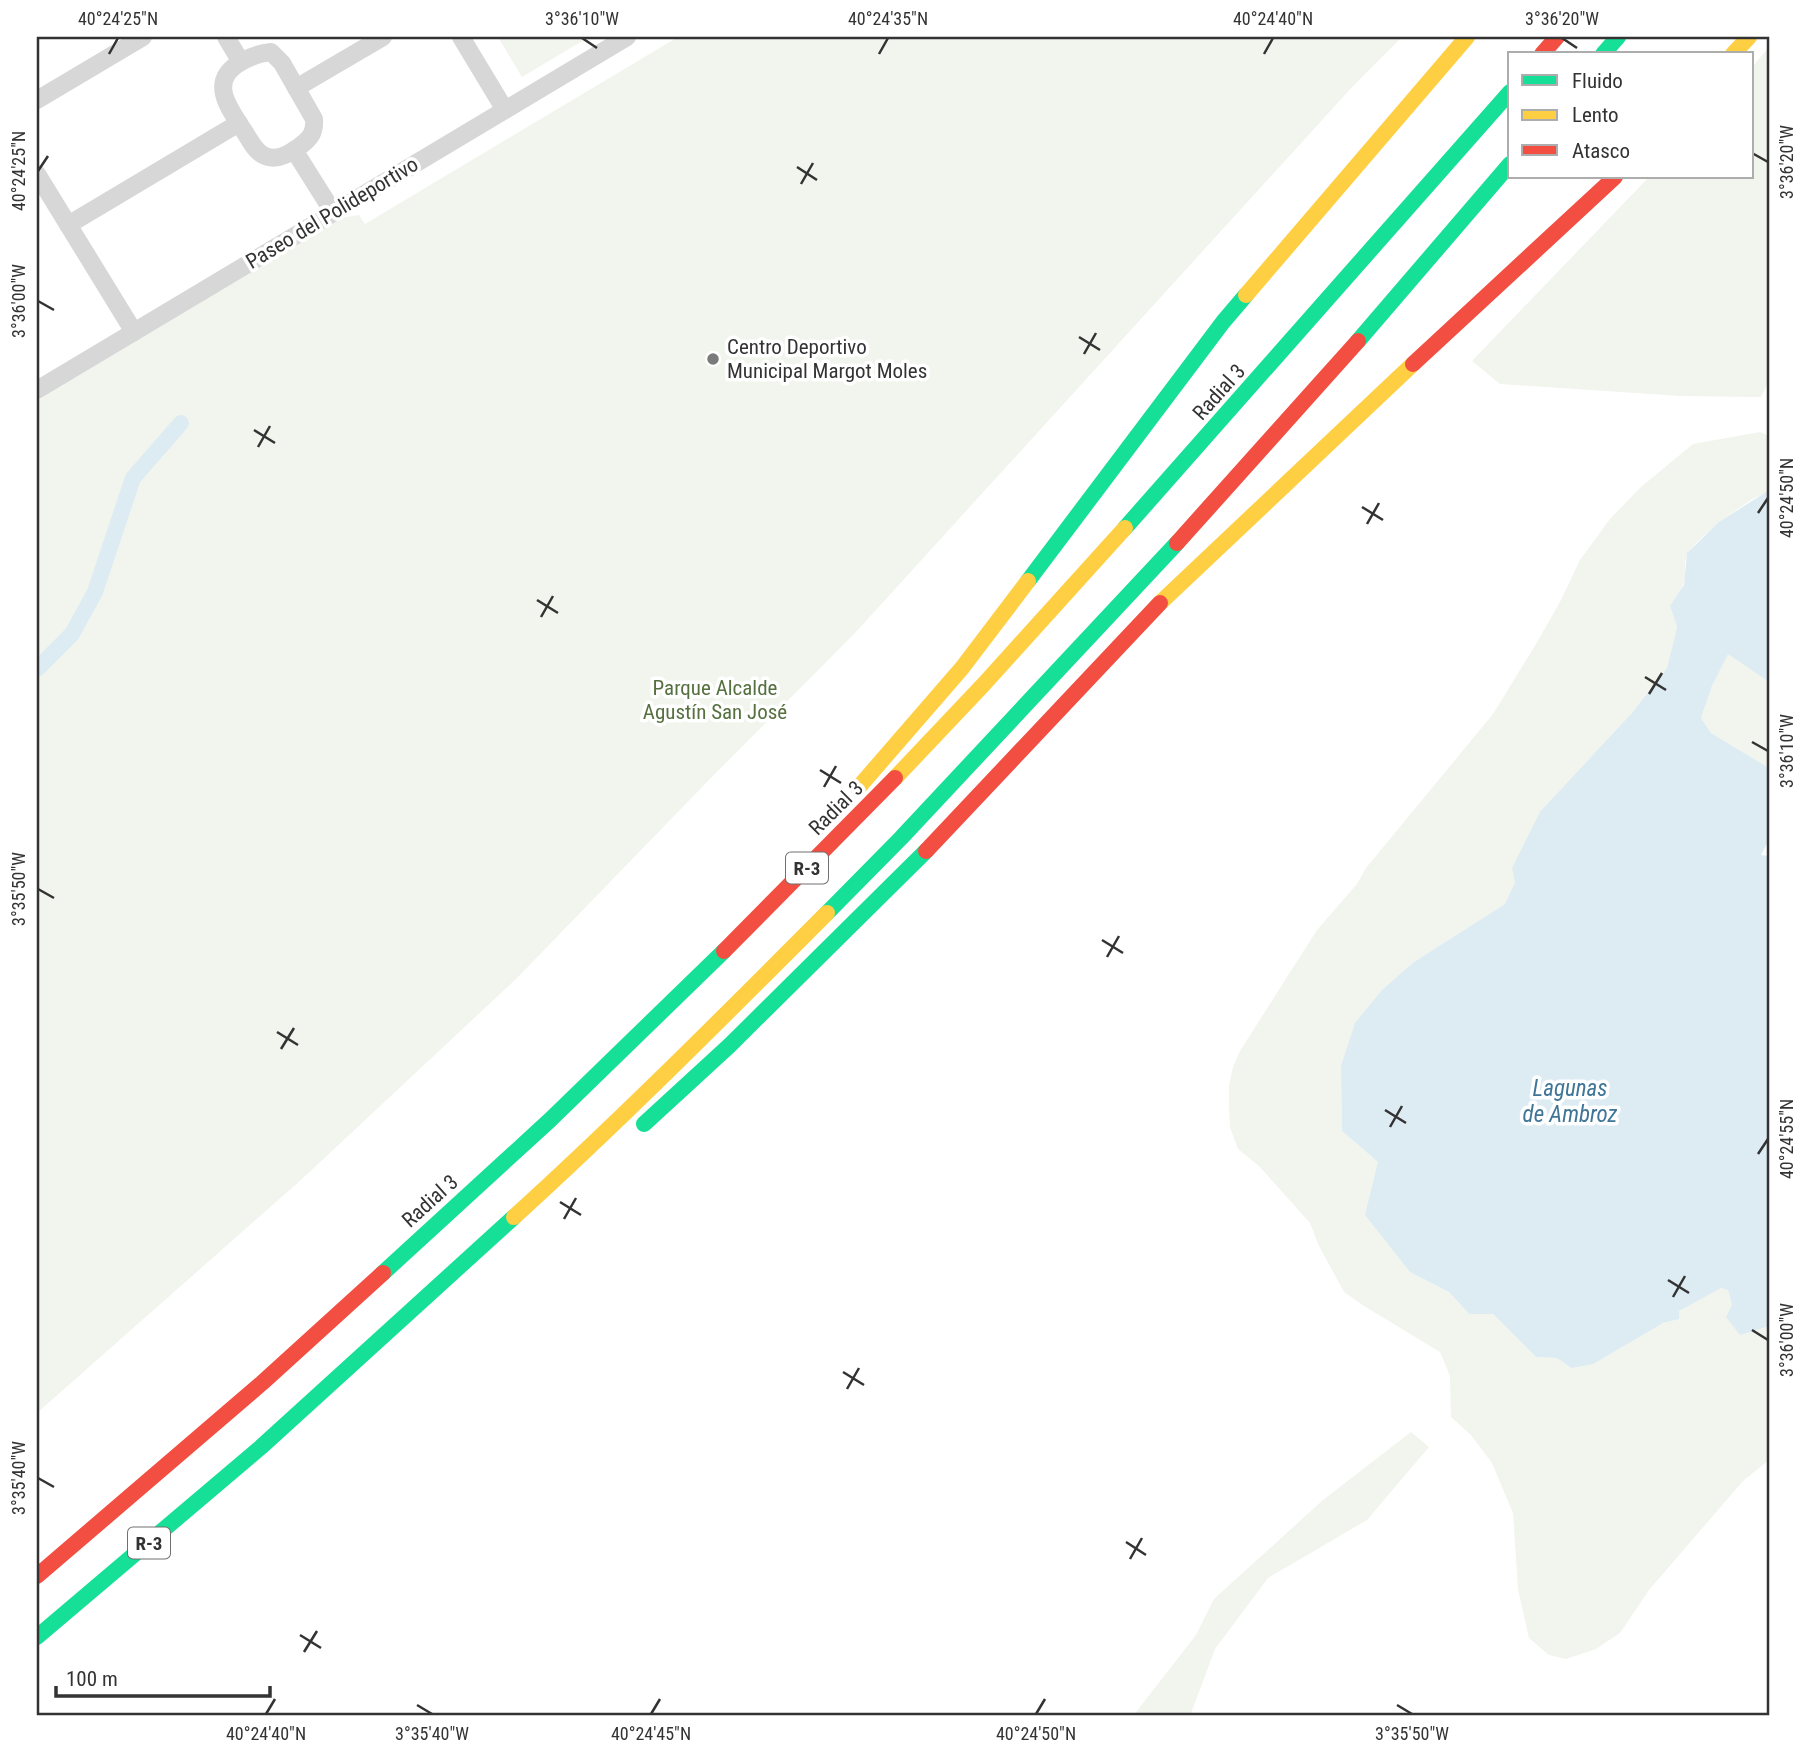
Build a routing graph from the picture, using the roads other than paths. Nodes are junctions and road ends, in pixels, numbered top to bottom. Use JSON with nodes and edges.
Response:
{"nodes":[{"id":1,"x":143,"y":37,"type":"edge"},
{"id":2,"x":226,"y":37,"type":"edge"},
{"id":3,"x":383,"y":37,"type":"edge"},
{"id":4,"x":461,"y":37,"type":"edge"},
{"id":5,"x":627,"y":37,"type":"edge"},
{"id":6,"x":1467,"y":37,"type":"edge"},
{"id":7,"x":1557,"y":37,"type":"edge"},
{"id":8,"x":1618,"y":37,"type":"edge"},
{"id":9,"x":1748,"y":37,"type":"edge"},
{"id":10,"x":1544,"y":52,"type":"edge"},
{"id":11,"x":1606,"y":52,"type":"edge"},
{"id":12,"x":1735,"y":52,"type":"edge"},
{"id":13,"x":241,"y":62,"type":"junction"},
{"id":14,"x":296,"y":88,"type":"junction"},
{"id":15,"x":1508,"y":94,"type":"edge"},
{"id":16,"x":37,"y":100,"type":"edge"},
{"id":17,"x":505,"y":110,"type":"junction"},
{"id":18,"x":239,"y":123,"type":"junction"},
{"id":19,"x":294,"y":150,"type":"junction"},
{"id":20,"x":1508,"y":166,"type":"edge"},
{"id":21,"x":37,"y":174,"type":"edge"},
{"id":22,"x":1614,"y":178,"type":"edge"},
{"id":23,"x":334,"y":212,"type":"junction"},
{"id":24,"x":68,"y":225,"type":"junction"},
{"id":25,"x":134,"y":332,"type":"junction"},
{"id":26,"x":37,"y":390,"type":"edge"},
{"id":27,"x":845,"y":802,"type":"dead end"},
{"id":28,"x":696,"y":955,"type":"dead end"},
{"id":29,"x":632,"y":1134,"type":"dead end"},
{"id":30,"x":418,"y":1240,"type":"junction"},
{"id":31,"x":411,"y":1332,"type":"dead end"},
{"id":32,"x":261,"y":1447,"type":"junction"},
{"id":33,"x":37,"y":1576,"type":"edge"},
{"id":34,"x":37,"y":1637,"type":"edge"}],
"edges":[{"from":1,"to":16,"type":"street"},
{"from":2,"to":13,"type":"street"},
{"from":3,"to":14,"type":"street"},
{"from":4,"to":17,"type":"street"},
{"from":5,"to":17,"type":"street","name":"Paseo del Polideportivo"},
{"from":6,"to":27,"type":"highway"},
{"from":7,"to":10,"type":"highway"},
{"from":8,"to":11,"type":"highway"},
{"from":9,"to":12,"type":"highway"},
{"from":13,"to":14,"type":"street"},
{"from":13,"to":18,"type":"street"},
{"from":14,"to":19,"type":"street"},
{"from":15,"to":30,"type":"highway","name":"Radial 3","number":"R-3"},
{"from":17,"to":23,"type":"street","name":"Paseo del Polideportivo"},
{"from":18,"to":19,"type":"street"},
{"from":18,"to":24,"type":"street"},
{"from":19,"to":23,"type":"street"},
{"from":20,"to":32,"type":"highway","number":"R-3"},
{"from":21,"to":24,"type":"street"},
{"from":22,"to":29,"type":"highway"},
{"from":23,"to":25,"type":"street","name":"Paseo del Polideportivo"},
{"from":24,"to":25,"type":"street"},
{"from":25,"to":26,"type":"street","name":"Paseo del Polideportivo"},
{"from":28,"to":30,"type":"highway"},
{"from":30,"to":33,"type":"highway","name":"Radial 3","number":"R-3"},
{"from":31,"to":32,"type":"highway"},
{"from":32,"to":34,"type":"highway","number":"R-3"}]}
